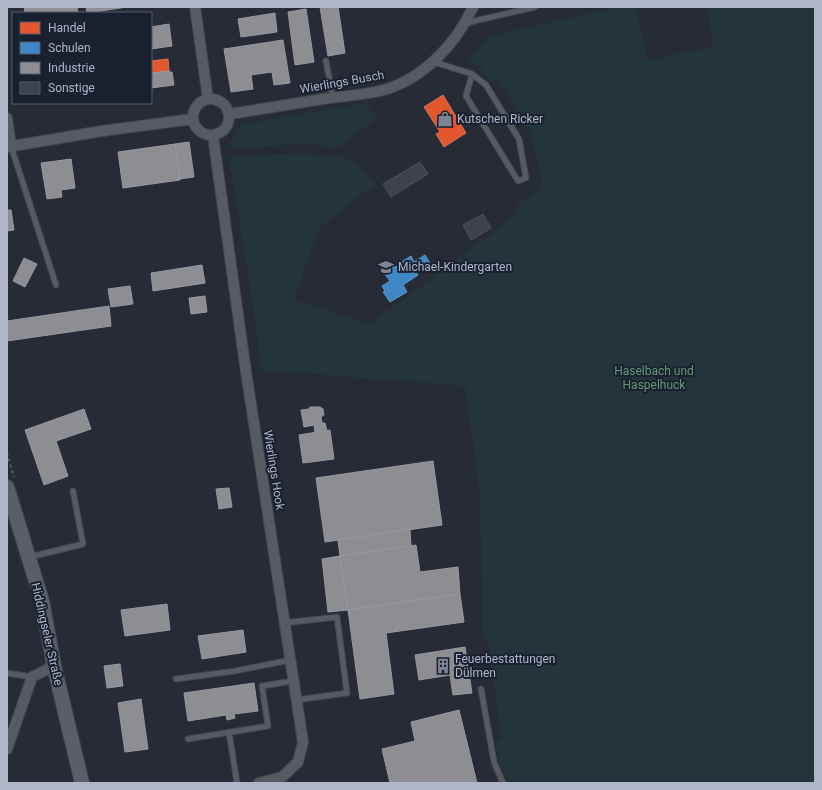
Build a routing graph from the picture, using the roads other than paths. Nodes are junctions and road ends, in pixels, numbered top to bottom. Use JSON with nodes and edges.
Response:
{"nodes":[{"id":1,"x":195,"y":7,"type":"edge"},
{"id":2,"x":473,"y":7,"type":"edge"},
{"id":3,"x":535,"y":7,"type":"edge"},
{"id":4,"x":466,"y":23,"type":"junction"},
{"id":5,"x":326,"y":61,"type":"dead end"},
{"id":6,"x":434,"y":62,"type":"junction"},
{"id":7,"x":472,"y":74,"type":"junction"},
{"id":8,"x":333,"y":98,"type":"junction"},
{"id":9,"x":208,"y":99,"type":"junction"},
{"id":10,"x":230,"y":114,"type":"junction"},
{"id":11,"x":7,"y":118,"type":"edge"},
{"id":12,"x":193,"y":119,"type":"junction"},
{"id":13,"x":213,"y":136,"type":"junction"},
{"id":14,"x":9,"y":146,"type":"edge"},
{"id":15,"x":56,"y":285,"type":"dead end"},
{"id":16,"x":7,"y":487,"type":"edge"},
{"id":17,"x":73,"y":491,"type":"dead end"},
{"id":18,"x":27,"y":555,"type":"junction"},
{"id":19,"x":284,"y":623,"type":"junction"},
{"id":20,"x":290,"y":660,"type":"junction"},
{"id":21,"x":54,"y":666,"type":"junction"},
{"id":22,"x":7,"y":673,"type":"edge"},
{"id":23,"x":32,"y":677,"type":"junction"},
{"id":24,"x":176,"y":680,"type":"dead end"},
{"id":25,"x":294,"y":681,"type":"junction"},
{"id":26,"x":481,"y":689,"type":"dead end"},
{"id":27,"x":296,"y":700,"type":"junction"},
{"id":28,"x":229,"y":732,"type":"junction"},
{"id":29,"x":188,"y":739,"type":"dead end"},
{"id":30,"x":7,"y":749,"type":"edge"},
{"id":31,"x":82,"y":783,"type":"edge"},
{"id":32,"x":237,"y":783,"type":"edge"},
{"id":33,"x":259,"y":783,"type":"edge"},
{"id":34,"x":503,"y":783,"type":"edge"}],
"edges":[{"from":1,"to":9,"type":"street"},
{"from":2,"to":4,"type":"street","name":"Wierlings Busch"},
{"from":3,"to":4,"type":"lane"},
{"from":4,"to":6,"type":"street","name":"Wierlings Busch"},
{"from":5,"to":8,"type":"lane"},
{"from":6,"to":7,"type":"lane"},
{"from":6,"to":8,"type":"street","name":"Wierlings Busch"},
{"from":7,"to":7,"type":"lane"},
{"from":8,"to":10,"type":"street","name":"Wierlings Busch"},
{"from":9,"to":10,"type":"street"},
{"from":9,"to":12,"type":"street"},
{"from":10,"to":13,"type":"street"},
{"from":11,"to":14,"type":"street"},
{"from":12,"to":13,"type":"street"},
{"from":12,"to":14,"type":"street"},
{"from":13,"to":19,"type":"street","name":"Wierlings Hook"},
{"from":14,"to":15,"type":"lane"},
{"from":16,"to":18,"type":"street","name":"Hiddingseler Straße"},
{"from":17,"to":18,"type":"lane"},
{"from":18,"to":21,"type":"street","name":"Hiddingseler Straße"},
{"from":19,"to":20,"type":"street","name":"Wierlings Hook"},
{"from":19,"to":27,"type":"lane"},
{"from":20,"to":24,"type":"lane"},
{"from":20,"to":25,"type":"street","name":"Wierlings Hook"},
{"from":21,"to":23,"type":"street"},
{"from":21,"to":31,"type":"street","name":"Hiddingseler Straße"},
{"from":22,"to":23,"type":"lane"},
{"from":23,"to":30,"type":"street"},
{"from":25,"to":27,"type":"street","name":"Wierlings Hook"},
{"from":25,"to":28,"type":"lane"},
{"from":26,"to":34,"type":"lane"},
{"from":27,"to":33,"type":"street","name":"Wierlings Hook"},
{"from":28,"to":29,"type":"lane"},
{"from":28,"to":32,"type":"lane"}]}
